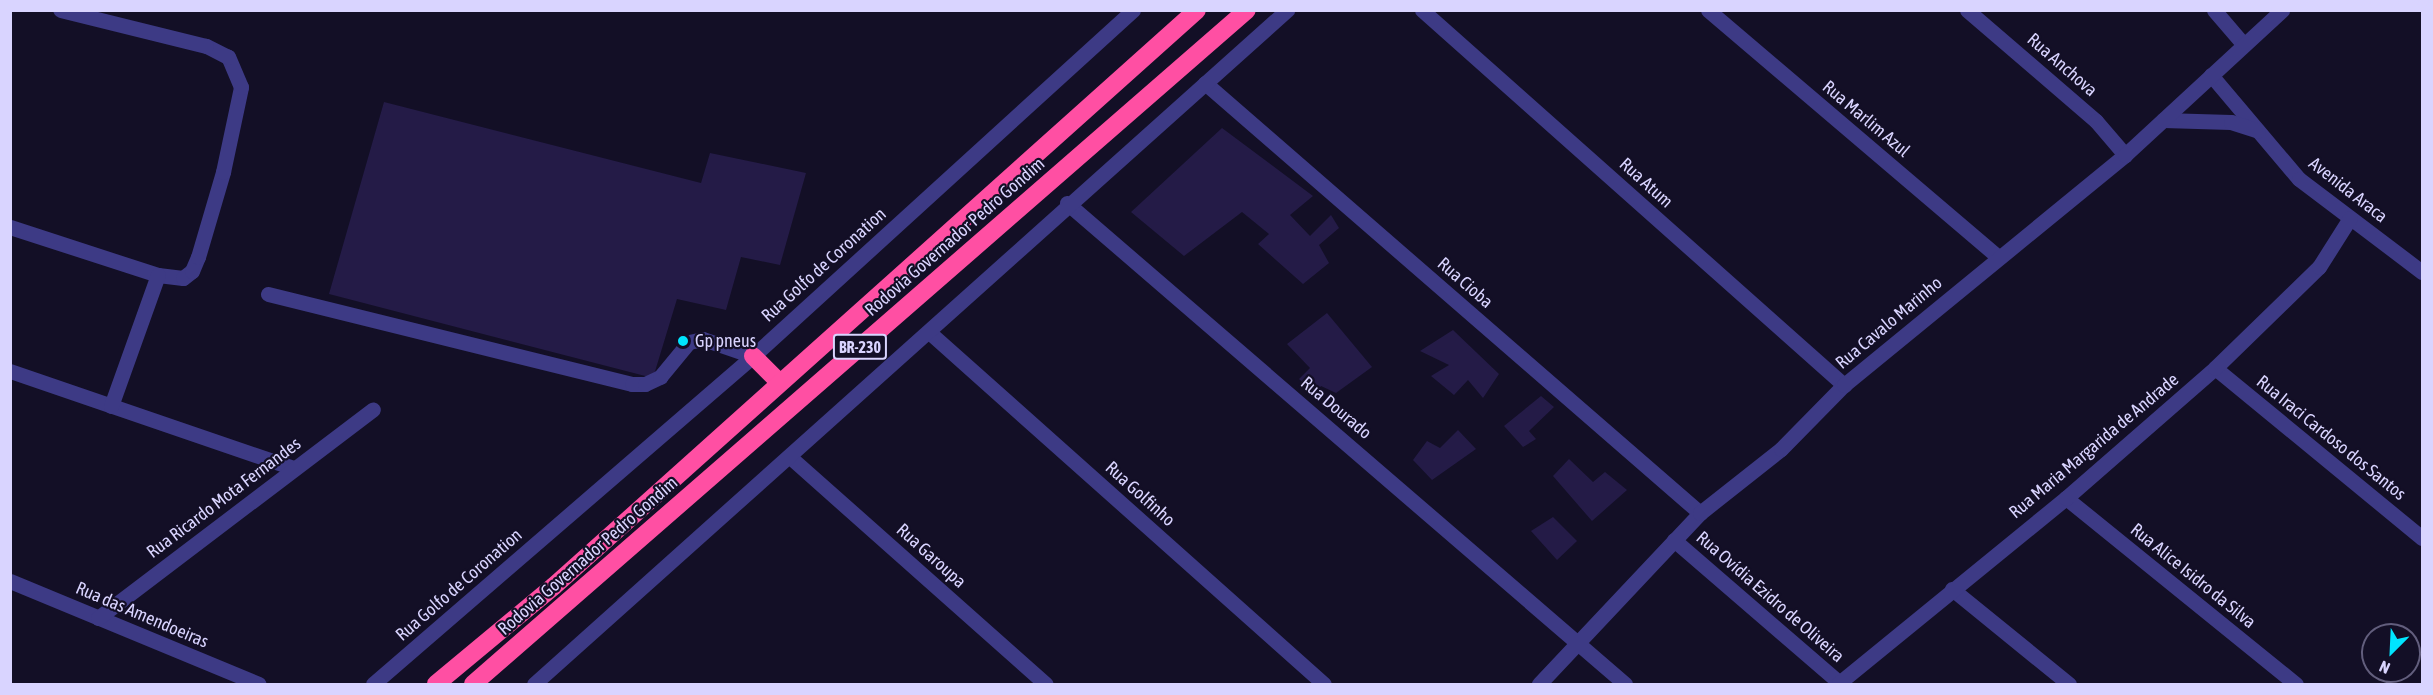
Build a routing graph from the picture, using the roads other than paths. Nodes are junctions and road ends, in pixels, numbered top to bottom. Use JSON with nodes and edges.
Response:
{"nodes":[{"id":1,"x":60,"y":10,"type":"edge"},
{"id":2,"x":1133,"y":10,"type":"edge"},
{"id":3,"x":1197,"y":10,"type":"edge"},
{"id":4,"x":1247,"y":10,"type":"edge"},
{"id":5,"x":1287,"y":10,"type":"edge"},
{"id":6,"x":1422,"y":10,"type":"edge"},
{"id":7,"x":1708,"y":10,"type":"edge"},
{"id":8,"x":1967,"y":10,"type":"edge"},
{"id":9,"x":2214,"y":10,"type":"edge"},
{"id":10,"x":2282,"y":10,"type":"edge"},
{"id":11,"x":2244,"y":45,"type":"junction"},
{"id":12,"x":2211,"y":75,"type":"junction"},
{"id":13,"x":1205,"y":83,"type":"junction"},
{"id":14,"x":2163,"y":120,"type":"junction"},
{"id":15,"x":2261,"y":132,"type":"junction"},
{"id":16,"x":2125,"y":155,"type":"junction"},
{"id":17,"x":1067,"y":203,"type":"junction"},
{"id":18,"x":2350,"y":218,"type":"junction"},
{"id":19,"x":10,"y":227,"type":"edge"},
{"id":20,"x":1998,"y":257,"type":"junction"},
{"id":21,"x":2422,"y":272,"type":"edge"},
{"id":22,"x":158,"y":275,"type":"junction"},
{"id":23,"x":268,"y":294,"type":"dead end"},
{"id":24,"x":929,"y":332,"type":"junction"},
{"id":25,"x":753,"y":356,"type":"junction"},
{"id":26,"x":2215,"y":369,"type":"junction"},
{"id":27,"x":10,"y":371,"type":"edge"},
{"id":28,"x":779,"y":382,"type":"junction"},
{"id":29,"x":1844,"y":385,"type":"junction"},
{"id":30,"x":111,"y":406,"type":"junction"},
{"id":31,"x":374,"y":409,"type":"dead end"},
{"id":32,"x":789,"y":457,"type":"junction"},
{"id":33,"x":294,"y":468,"type":"junction"},
{"id":34,"x":2066,"y":498,"type":"junction"},
{"id":35,"x":1700,"y":513,"type":"junction"},
{"id":36,"x":2422,"y":538,"type":"edge"},
{"id":37,"x":1674,"y":540,"type":"junction"},
{"id":38,"x":10,"y":581,"type":"edge"},
{"id":39,"x":1952,"y":589,"type":"junction"},
{"id":40,"x":98,"y":618,"type":"junction"},
{"id":41,"x":1578,"y":644,"type":"junction"},
{"id":42,"x":259,"y":684,"type":"edge"},
{"id":43,"x":373,"y":684,"type":"edge"},
{"id":44,"x":436,"y":684,"type":"edge"},
{"id":45,"x":473,"y":684,"type":"edge"},
{"id":46,"x":534,"y":684,"type":"edge"},
{"id":47,"x":1046,"y":684,"type":"edge"},
{"id":48,"x":1324,"y":684,"type":"edge"},
{"id":49,"x":1539,"y":684,"type":"edge"},
{"id":50,"x":1625,"y":684,"type":"edge"},
{"id":51,"x":1840,"y":684,"type":"edge"},
{"id":52,"x":2069,"y":684,"type":"edge"},
{"id":53,"x":2296,"y":684,"type":"edge"}],
"edges":[{"from":1,"to":22,"type":"street"},
{"from":2,"to":25,"type":"street","name":"Rua Golfo de Coronation"},
{"from":3,"to":28,"type":"highway","name":"Rodovia Governador Pedro Gondim","number":"BR-230"},
{"from":4,"to":45,"type":"highway","name":"Rodovia Governador Pedro Gondim","number":"BR-230"},
{"from":5,"to":13,"type":"street"},
{"from":6,"to":29,"type":"street","name":"Rua Atum"},
{"from":7,"to":20,"type":"street","name":"Rua Marlim Azul"},
{"from":8,"to":16,"type":"street","name":"Rua Anchova"},
{"from":9,"to":11,"type":"street"},
{"from":10,"to":11,"type":"street","name":"Rua Cavalo Marinho"},
{"from":11,"to":12,"type":"street","name":"Rua Cavalo Marinho"},
{"from":12,"to":14,"type":"street","name":"Rua Cavalo Marinho"},
{"from":12,"to":15,"type":"street","name":"Avenida Araca"},
{"from":13,"to":17,"type":"street"},
{"from":13,"to":35,"type":"street","name":"Rua Cioba"},
{"from":14,"to":15,"type":"street"},
{"from":14,"to":16,"type":"street","name":"Rua Cavalo Marinho"},
{"from":15,"to":18,"type":"street","name":"Avenida Araca"},
{"from":16,"to":20,"type":"street","name":"Rua Cavalo Marinho"},
{"from":17,"to":24,"type":"street"},
{"from":17,"to":41,"type":"street","name":"Rua Dourado"},
{"from":18,"to":21,"type":"street","name":"Avenida Araca"},
{"from":18,"to":26,"type":"street","name":"Rua Maria Margarida de Andrade"},
{"from":19,"to":22,"type":"street"},
{"from":20,"to":29,"type":"street","name":"Rua Cavalo Marinho"},
{"from":22,"to":30,"type":"street"},
{"from":23,"to":25,"type":"street"},
{"from":24,"to":32,"type":"street"},
{"from":24,"to":48,"type":"street","name":"Rua Golfinho"},
{"from":25,"to":28,"type":"highway"},
{"from":25,"to":43,"type":"street","name":"Rua Golfo de Coronation"},
{"from":26,"to":34,"type":"street","name":"Rua Maria Margarida de Andrade"},
{"from":26,"to":36,"type":"street","name":"Rua Iraci Cardoso dos Santos"},
{"from":27,"to":30,"type":"street"},
{"from":28,"to":44,"type":"highway","name":"Rodovia Governador Pedro Gondim","number":"BR-230"},
{"from":29,"to":35,"type":"street","name":"Rua Cavalo Marinho"},
{"from":30,"to":33,"type":"street"},
{"from":31,"to":33,"type":"street","name":"Rua Ricardo Mota Fernandes"},
{"from":32,"to":46,"type":"street"},
{"from":32,"to":47,"type":"street","name":"Rua Garoupa"},
{"from":33,"to":40,"type":"street","name":"Rua Ricardo Mota Fernandes"},
{"from":34,"to":39,"type":"street","name":"Rua Maria Margarida de Andrade"},
{"from":34,"to":53,"type":"street","name":"Rua Alice Isidro da Silva"},
{"from":35,"to":37,"type":"street","name":"Rua Cavalo Marinho"},
{"from":37,"to":41,"type":"street","name":"Rua Cavalo Marinho"},
{"from":37,"to":51,"type":"street","name":"Rua Ovídia Ezidro de Oliveira"},
{"from":38,"to":40,"type":"street","name":"Rua das Amendoeiras"},
{"from":39,"to":51,"type":"street","name":"Rua Maria Margarida de Andrade"},
{"from":39,"to":52,"type":"street"},
{"from":40,"to":42,"type":"street","name":"Rua das Amendoeiras"},
{"from":41,"to":49,"type":"street","name":"Rua Cavalo Marinho"},
{"from":41,"to":50,"type":"street","name":"Rua Dourado"}]}
